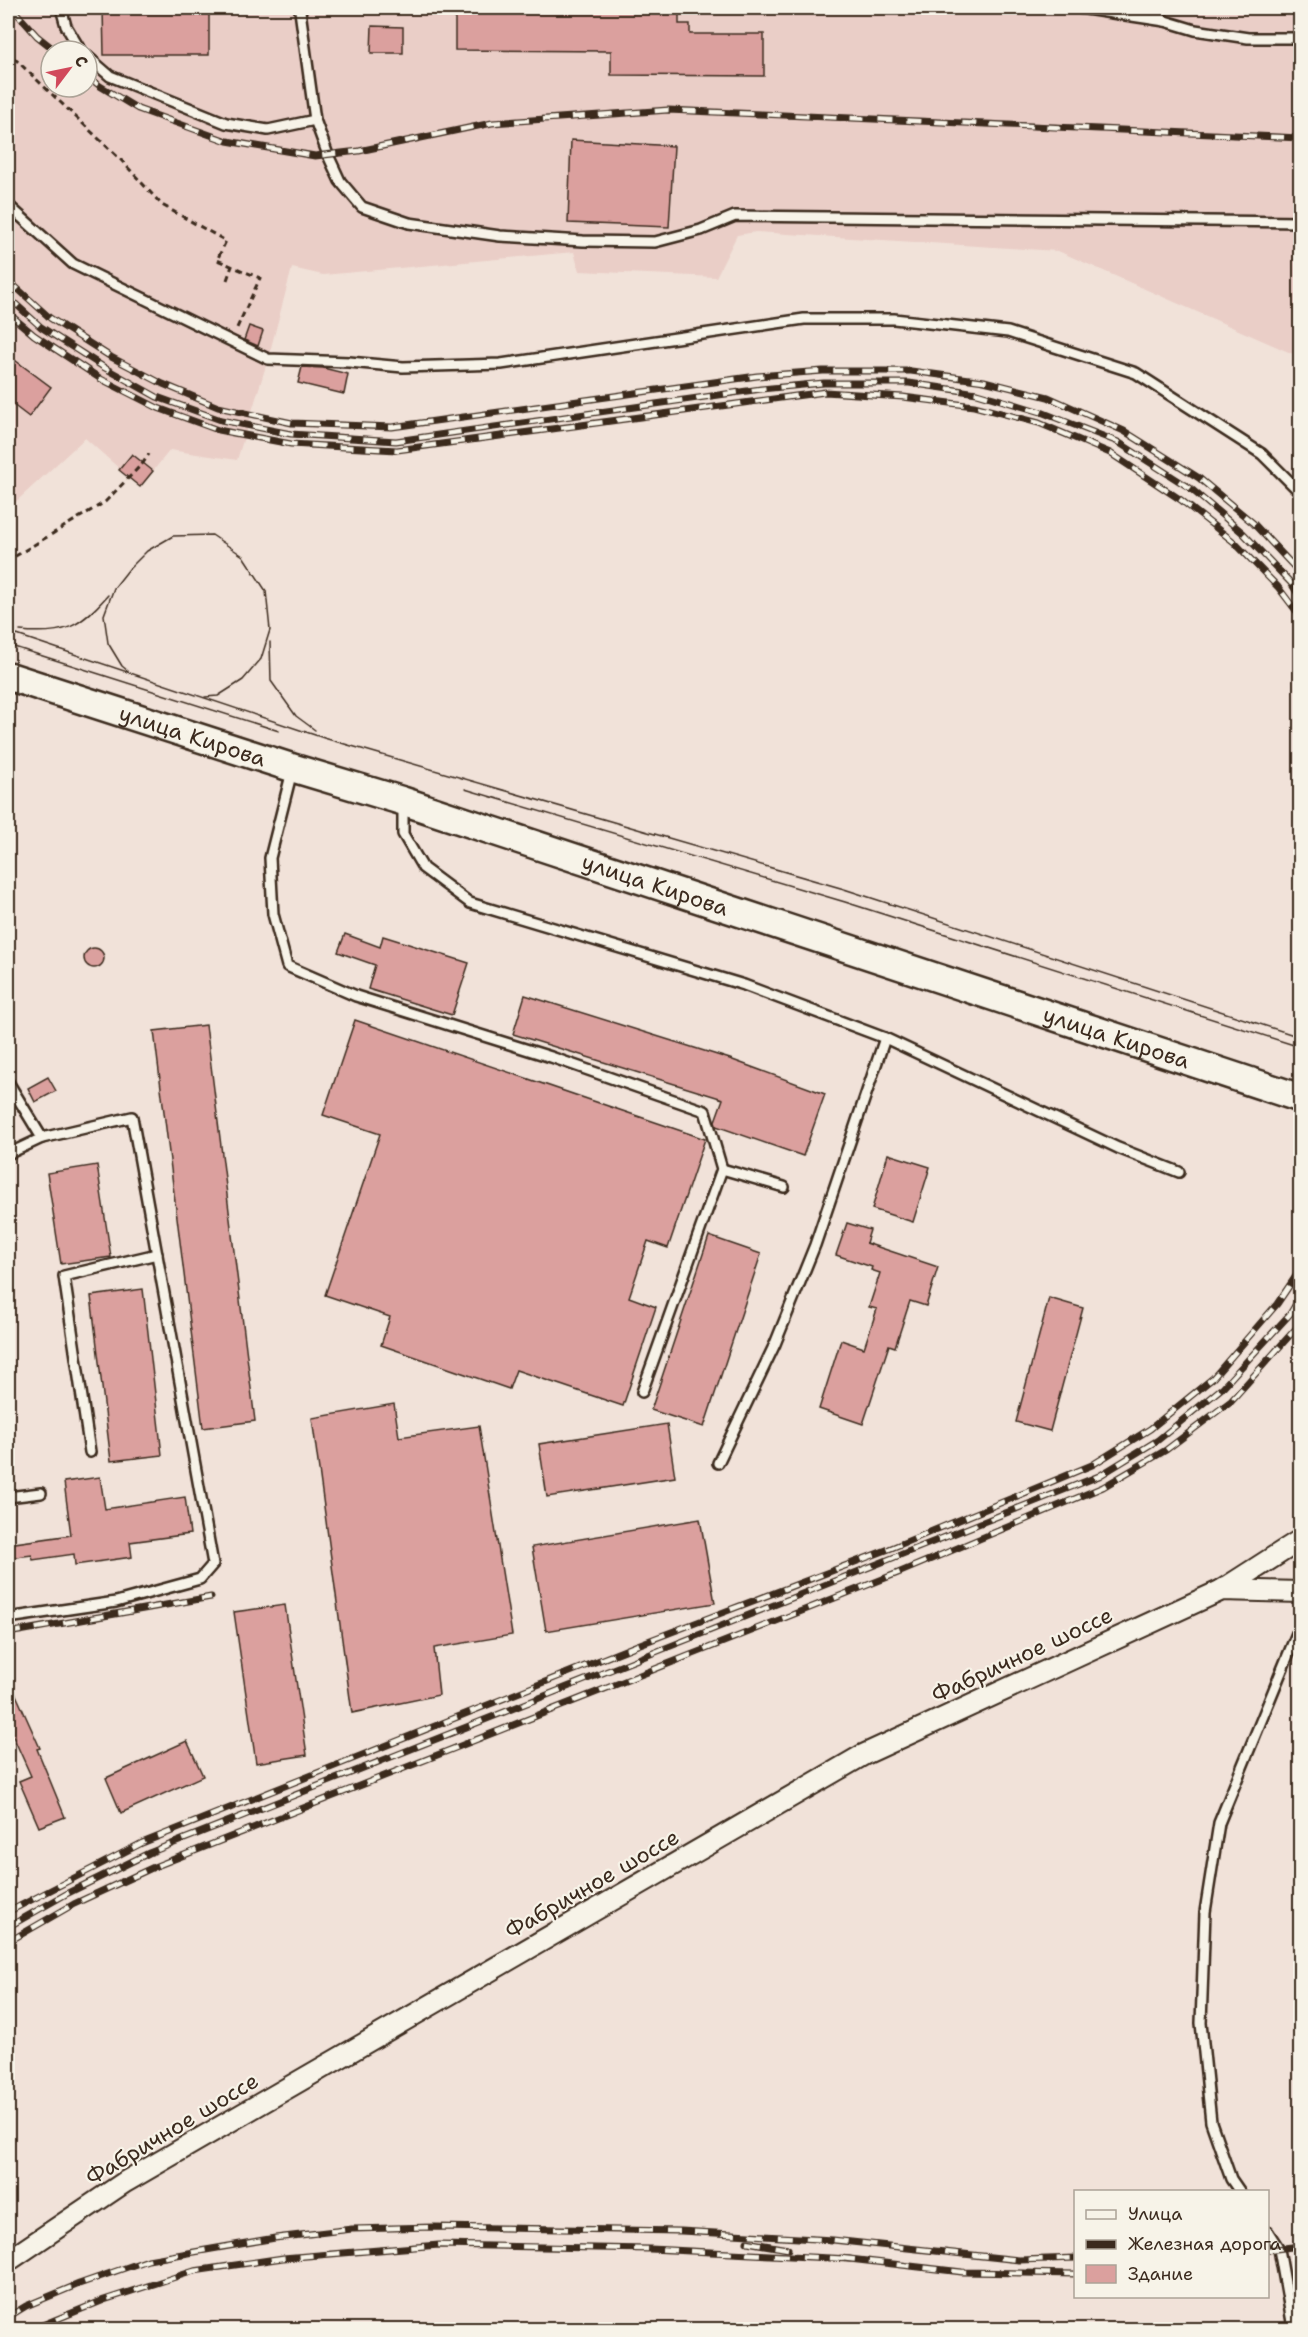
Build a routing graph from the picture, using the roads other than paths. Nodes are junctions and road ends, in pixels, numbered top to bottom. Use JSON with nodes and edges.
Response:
{"nodes":[{"id":1,"x":60,"y":8,"type":"edge"},
{"id":2,"x":302,"y":8,"type":"edge"},
{"id":3,"x":1079,"y":8,"type":"edge"},
{"id":4,"x":1152,"y":8,"type":"edge"},
{"id":5,"x":1165,"y":21,"type":"junction"},
{"id":6,"x":1300,"y":38,"type":"edge"},
{"id":7,"x":74,"y":39,"type":"edge"},
{"id":8,"x":99,"y":66,"type":"edge"},
{"id":9,"x":315,"y":120,"type":"junction"},
{"id":10,"x":8,"y":205,"type":"edge"},
{"id":11,"x":1300,"y":222,"type":"edge"},
{"id":12,"x":1300,"y":492,"type":"edge"},
{"id":13,"x":8,"y":676,"type":"edge"},
{"id":14,"x":293,"y":768,"type":"junction"},
{"id":15,"x":403,"y":801,"type":"junction"},
{"id":16,"x":885,"y":1038,"type":"junction"},
{"id":17,"x":8,"y":1082,"type":"edge"},
{"id":18,"x":1300,"y":1098,"type":"edge"},
{"id":19,"x":42,"y":1138,"type":"junction"},
{"id":20,"x":8,"y":1154,"type":"edge"},
{"id":21,"x":722,"y":1169,"type":"junction"},
{"id":22,"x":1179,"y":1172,"type":"dead end"},
{"id":23,"x":784,"y":1187,"type":"dead end"},
{"id":24,"x":157,"y":1254,"type":"junction"},
{"id":25,"x":642,"y":1392,"type":"dead end"},
{"id":26,"x":90,"y":1452,"type":"dead end"},
{"id":27,"x":718,"y":1463,"type":"dead end"},
{"id":28,"x":41,"y":1493,"type":"dead end"},
{"id":29,"x":8,"y":1497,"type":"edge"},
{"id":30,"x":1300,"y":1540,"type":"edge"},
{"id":31,"x":1222,"y":1590,"type":"junction"},
{"id":32,"x":1300,"y":1592,"type":"edge"},
{"id":33,"x":8,"y":1618,"type":"edge"},
{"id":34,"x":1300,"y":1626,"type":"edge"},
{"id":35,"x":1239,"y":2190,"type":"edge"},
{"id":36,"x":1269,"y":2234,"type":"edge"},
{"id":37,"x":8,"y":2261,"type":"edge"},
{"id":38,"x":1290,"y":2330,"type":"edge"}],
"edges":[{"from":1,"to":7,"type":"lane"},
{"from":2,"to":9,"type":"lane"},
{"from":3,"to":5,"type":"lane"},
{"from":4,"to":5,"type":"lane"},
{"from":5,"to":6,"type":"lane"},
{"from":8,"to":9,"type":"lane"},
{"from":9,"to":11,"type":"lane"},
{"from":10,"to":12,"type":"lane"},
{"from":13,"to":14,"type":"main road","name":"улица Кирова"},
{"from":14,"to":15,"type":"main road","name":"улица Кирова"},
{"from":14,"to":21,"type":"lane"},
{"from":15,"to":16,"type":"lane"},
{"from":15,"to":18,"type":"main road","name":"улица Кирова"},
{"from":16,"to":22,"type":"lane"},
{"from":16,"to":27,"type":"lane"},
{"from":17,"to":19,"type":"lane"},
{"from":19,"to":20,"type":"lane"},
{"from":19,"to":24,"type":"lane"},
{"from":21,"to":23,"type":"lane"},
{"from":21,"to":25,"type":"lane"},
{"from":24,"to":26,"type":"lane"},
{"from":24,"to":33,"type":"lane"},
{"from":28,"to":29,"type":"lane"},
{"from":30,"to":31,"type":"street","name":"Фабричное шоссе"},
{"from":31,"to":32,"type":"street","name":"Фабричное шоссе"},
{"from":31,"to":37,"type":"street","name":"Фабричное шоссе"},
{"from":34,"to":35,"type":"lane"},
{"from":36,"to":38,"type":"lane"}]}
